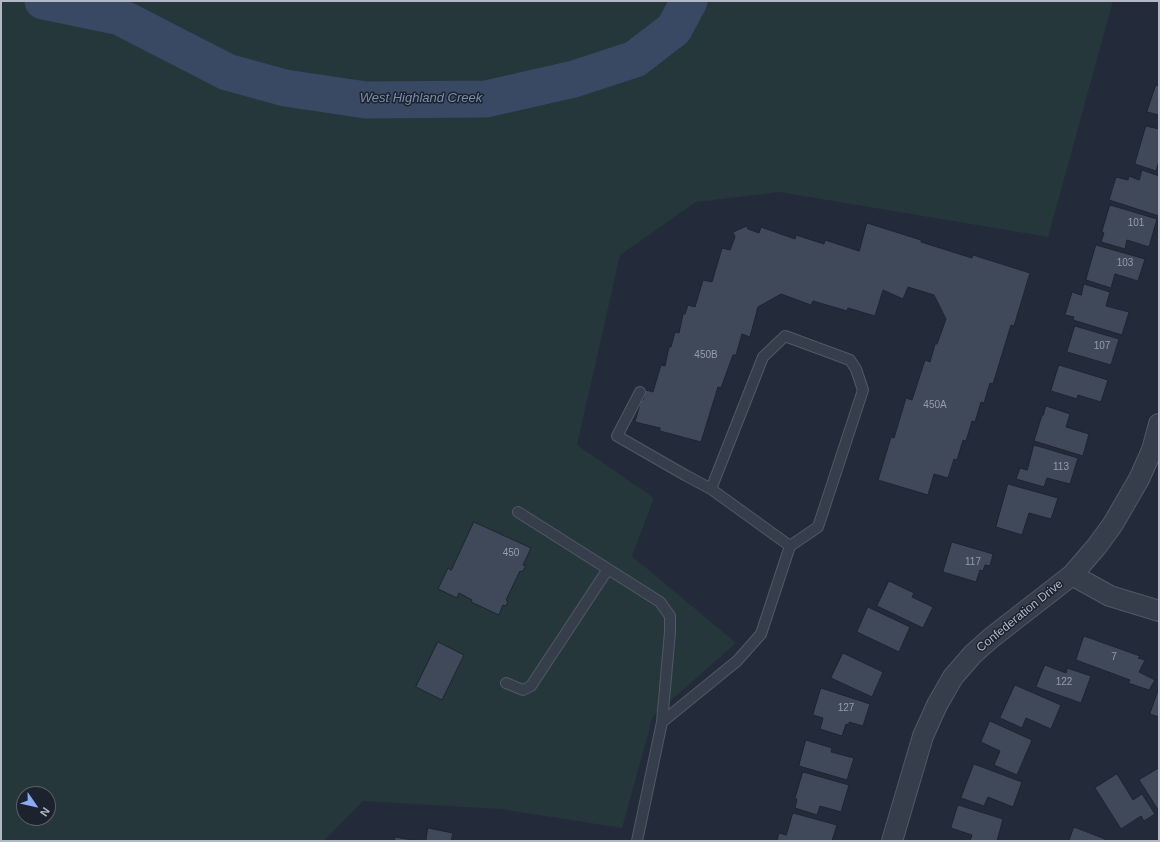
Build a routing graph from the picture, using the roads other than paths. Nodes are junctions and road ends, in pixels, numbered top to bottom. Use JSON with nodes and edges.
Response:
{"nodes":[{"id":1,"x":640,"y":392,"type":"dead end"},
{"id":2,"x":1159,"y":424,"type":"edge"},
{"id":3,"x":711,"y":489,"type":"junction"},
{"id":4,"x":518,"y":512,"type":"dead end"},
{"id":5,"x":790,"y":546,"type":"junction"},
{"id":6,"x":608,"y":569,"type":"junction"},
{"id":7,"x":1072,"y":575,"type":"junction"},
{"id":8,"x":1159,"y":611,"type":"edge"},
{"id":9,"x":506,"y":683,"type":"dead end"},
{"id":10,"x":662,"y":722,"type":"junction"},
{"id":11,"x":637,"y":841,"type":"edge"},
{"id":12,"x":892,"y":841,"type":"edge"}],
"edges":[{"from":1,"to":3,"type":"lane"},
{"from":2,"to":7,"type":"street","name":"Confederation Drive"},
{"from":3,"to":5,"type":"lane"},
{"from":3,"to":5,"type":"lane"},
{"from":4,"to":6,"type":"lane"},
{"from":5,"to":10,"type":"lane"},
{"from":6,"to":9,"type":"lane"},
{"from":6,"to":10,"type":"lane"},
{"from":7,"to":8,"type":"street"},
{"from":7,"to":12,"type":"street","name":"Confederation Drive"},
{"from":10,"to":11,"type":"lane"}]}
